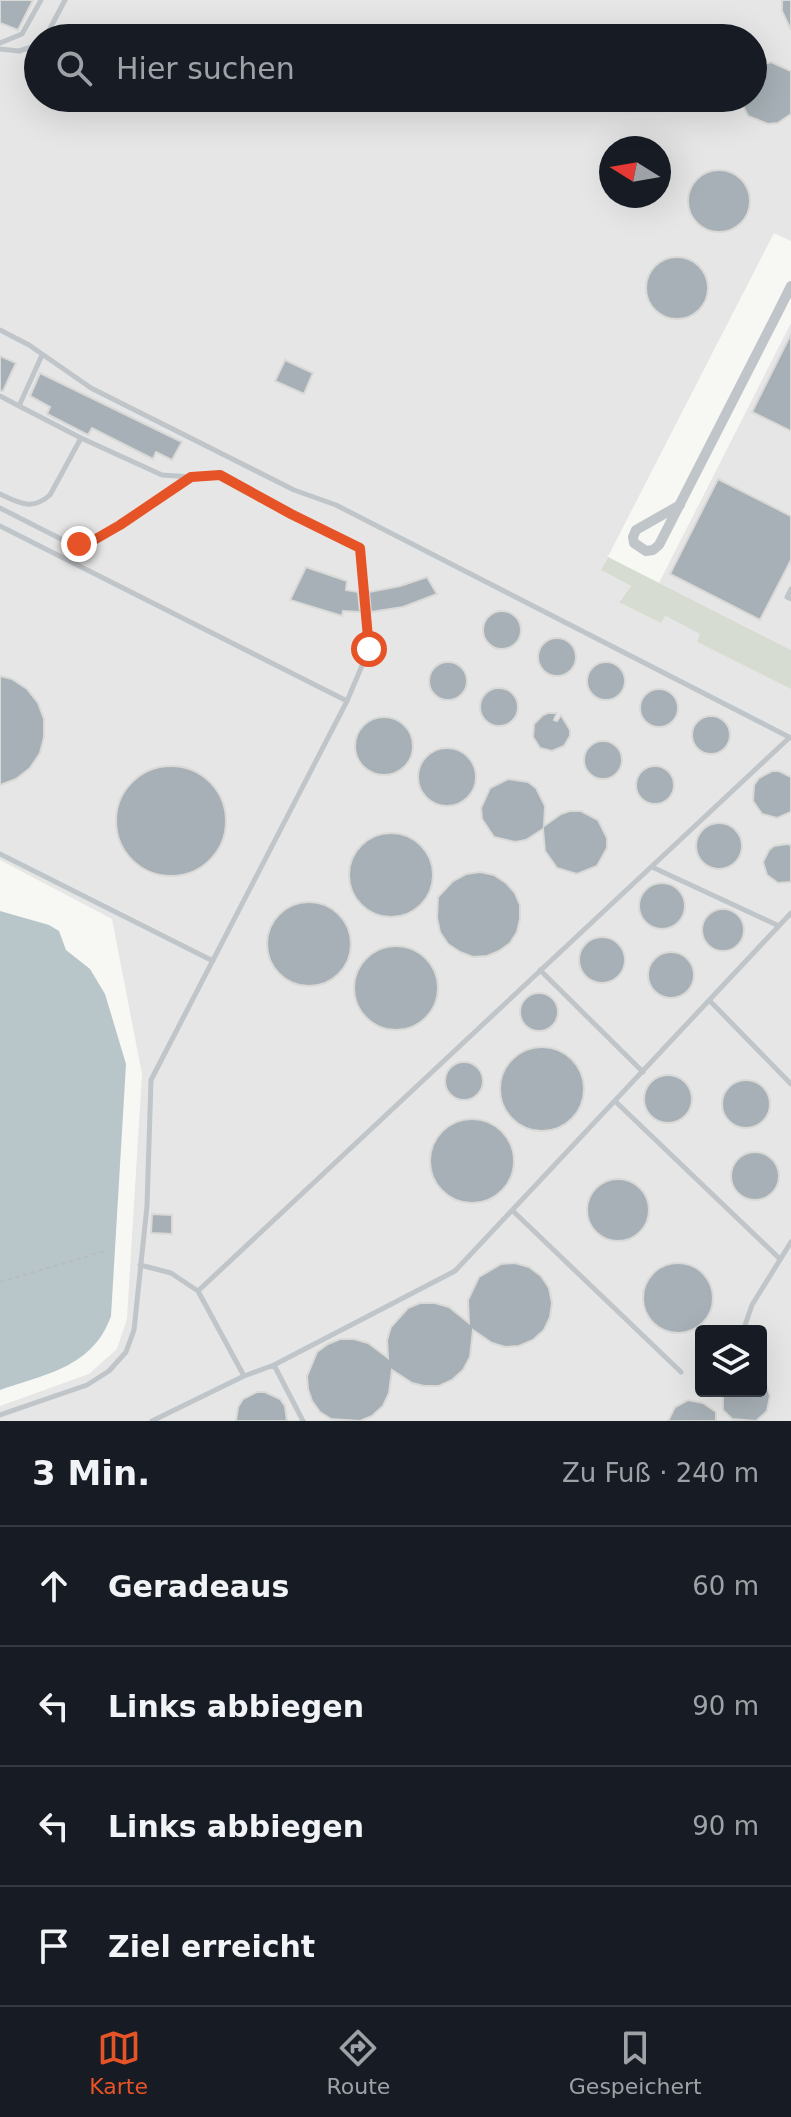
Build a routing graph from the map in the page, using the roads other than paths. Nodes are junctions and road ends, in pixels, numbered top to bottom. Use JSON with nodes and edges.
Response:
{"nodes":[{"id":1,"x":41,"y":0,"type":"edge"},
{"id":2,"x":65,"y":0,"type":"edge"},
{"id":3,"x":28,"y":24,"type":"edge"},
{"id":4,"x":52,"y":24,"type":"edge"},
{"id":5,"x":24,"y":30,"type":"edge"},
{"id":6,"x":0,"y":46,"type":"edge"},
{"id":7,"x":24,"y":49,"type":"edge"},
{"id":8,"x":791,"y":286,"type":"edge"},
{"id":9,"x":788,"y":299,"type":"edge"},
{"id":10,"x":0,"y":330,"type":"edge"},
{"id":11,"x":42,"y":355,"type":"junction"},
{"id":12,"x":0,"y":396,"type":"edge"},
{"id":13,"x":19,"y":406,"type":"junction"},
{"id":14,"x":81,"y":438,"type":"junction"},
{"id":15,"x":191,"y":477,"type":"junction"},
{"id":16,"x":0,"y":494,"type":"edge"},
{"id":17,"x":680,"y":505,"type":"junction"},
{"id":18,"x":0,"y":508,"type":"edge"},
{"id":19,"x":0,"y":526,"type":"edge"},
{"id":20,"x":791,"y":589,"type":"edge"},
{"id":21,"x":791,"y":599,"type":"edge"},
{"id":22,"x":347,"y":701,"type":"junction"},
{"id":23,"x":790,"y":738,"type":"edge"},
{"id":24,"x":0,"y":854,"type":"edge"},
{"id":25,"x":652,"y":867,"type":"junction"},
{"id":26,"x":791,"y":913,"type":"edge"},
{"id":27,"x":779,"y":926,"type":"junction"},
{"id":28,"x":213,"y":961,"type":"junction"},
{"id":29,"x":540,"y":970,"type":"junction"},
{"id":30,"x":709,"y":1000,"type":"junction"},
{"id":31,"x":643,"y":1072,"type":"junction"},
{"id":32,"x":791,"y":1084,"type":"edge"},
{"id":33,"x":616,"y":1102,"type":"junction"},
{"id":34,"x":513,"y":1211,"type":"junction"},
{"id":35,"x":791,"y":1242,"type":"edge"},
{"id":36,"x":780,"y":1259,"type":"junction"},
{"id":37,"x":140,"y":1265,"type":"junction"},
{"id":38,"x":198,"y":1291,"type":"junction"},
{"id":39,"x":745,"y":1325,"type":"edge"},
{"id":40,"x":274,"y":1365,"type":"junction"},
{"id":41,"x":681,"y":1372,"type":"dead end"},
{"id":42,"x":244,"y":1376,"type":"junction"},
{"id":43,"x":0,"y":1415,"type":"edge"},
{"id":44,"x":152,"y":1421,"type":"edge"},
{"id":45,"x":303,"y":1421,"type":"edge"}],
"edges":[{"from":1,"to":3,"type":"lane"},
{"from":2,"to":4,"type":"lane"},
{"from":5,"to":6,"type":"lane"},
{"from":6,"to":7,"type":"lane"},
{"from":8,"to":9,"type":"street"},
{"from":9,"to":17,"type":"street"},
{"from":10,"to":11,"type":"lane"},
{"from":11,"to":13,"type":"lane"},
{"from":11,"to":23,"type":"lane"},
{"from":12,"to":13,"type":"lane"},
{"from":13,"to":14,"type":"lane"},
{"from":14,"to":15,"type":"lane"},
{"from":14,"to":16,"type":"lane"},
{"from":15,"to":18,"type":"lane"},
{"from":15,"to":22,"type":"lane"},
{"from":17,"to":17,"type":"street"},
{"from":19,"to":22,"type":"lane"},
{"from":20,"to":21,"type":"lane"},
{"from":22,"to":28,"type":"lane"},
{"from":23,"to":25,"type":"lane"},
{"from":24,"to":28,"type":"lane"},
{"from":25,"to":27,"type":"lane"},
{"from":25,"to":29,"type":"lane"},
{"from":26,"to":27,"type":"lane"},
{"from":27,"to":30,"type":"lane"},
{"from":28,"to":37,"type":"lane"},
{"from":29,"to":31,"type":"lane"},
{"from":29,"to":38,"type":"lane"},
{"from":30,"to":31,"type":"lane"},
{"from":30,"to":32,"type":"lane"},
{"from":31,"to":33,"type":"lane"},
{"from":33,"to":34,"type":"lane"},
{"from":33,"to":36,"type":"lane"},
{"from":34,"to":40,"type":"lane"},
{"from":34,"to":41,"type":"lane"},
{"from":35,"to":36,"type":"lane"},
{"from":36,"to":39,"type":"lane"},
{"from":37,"to":38,"type":"lane"},
{"from":37,"to":43,"type":"lane"},
{"from":38,"to":42,"type":"lane"},
{"from":40,"to":42,"type":"lane"},
{"from":40,"to":45,"type":"lane"},
{"from":42,"to":44,"type":"lane"}]}
